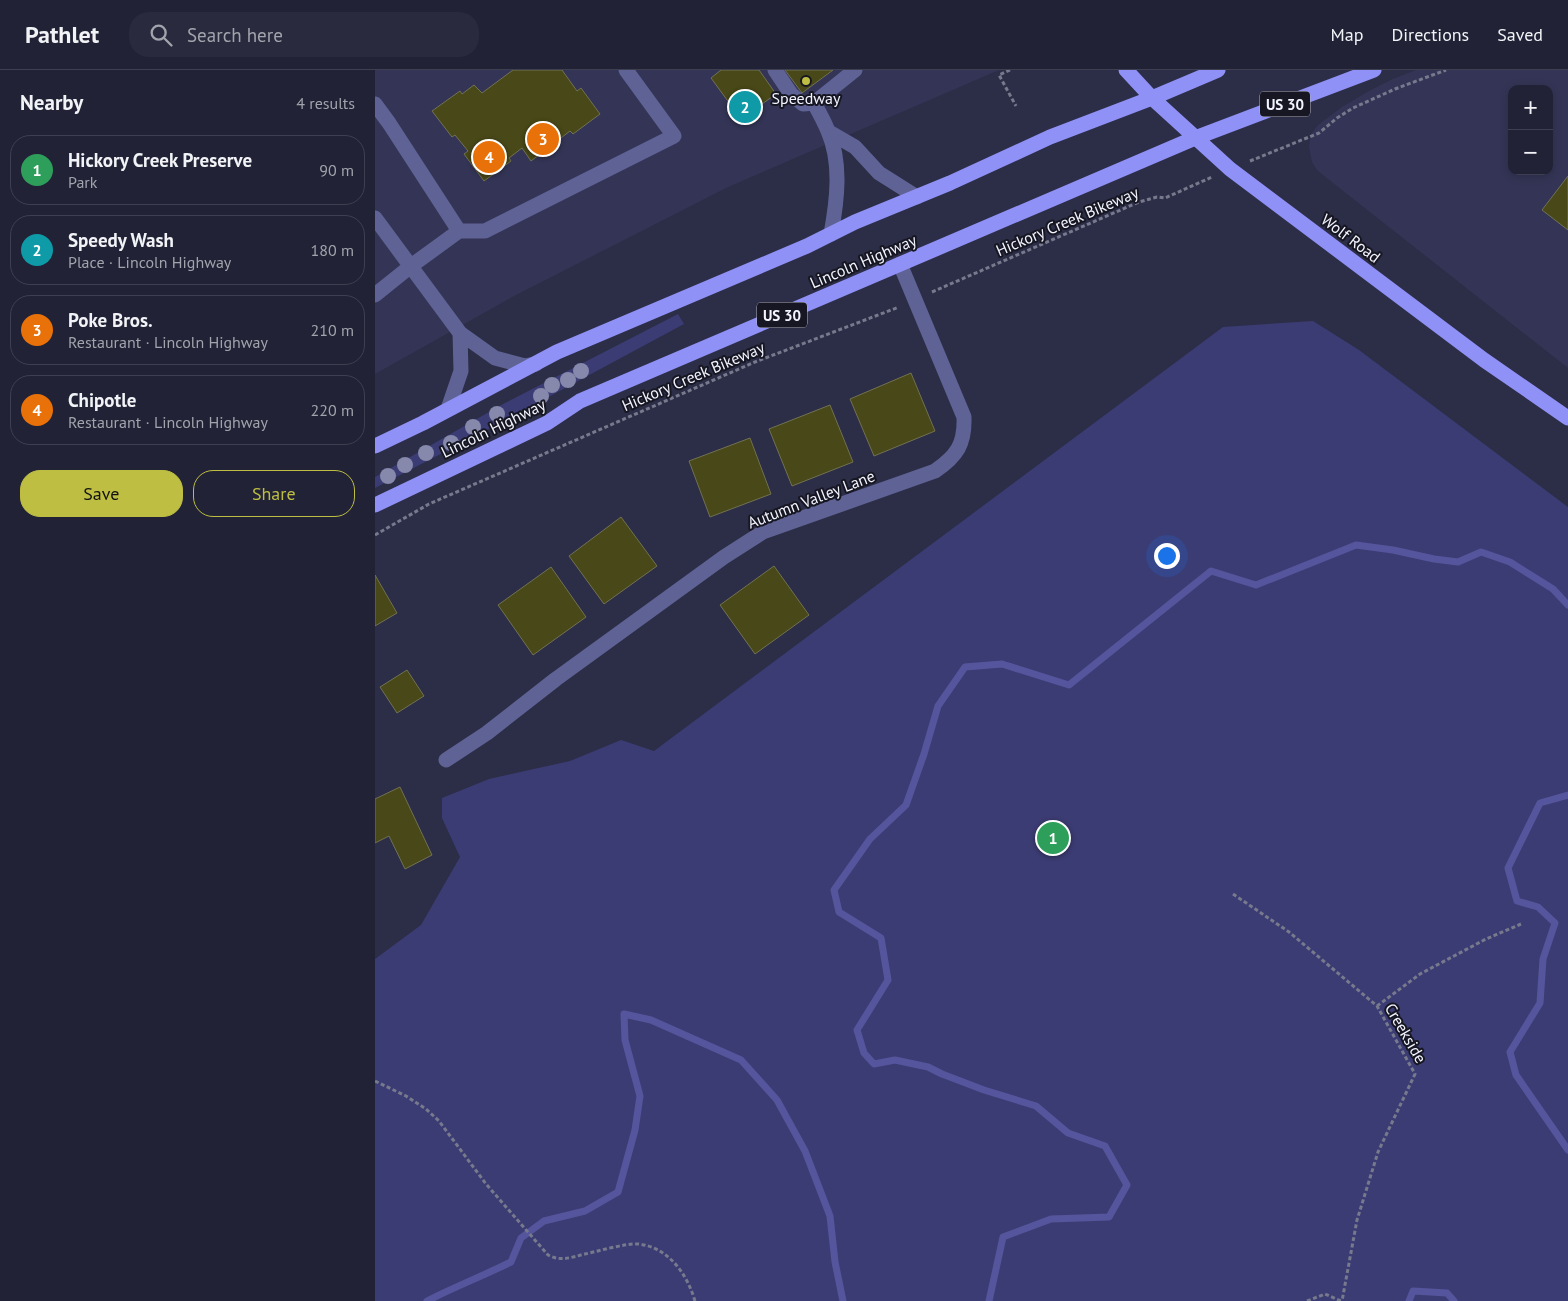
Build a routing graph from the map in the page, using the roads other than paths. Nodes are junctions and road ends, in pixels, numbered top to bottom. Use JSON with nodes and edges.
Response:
{"nodes":[{"id":1,"x":626,"y":70,"type":"edge"},
{"id":2,"x":775,"y":70,"type":"edge"},
{"id":3,"x":855,"y":70,"type":"edge"},
{"id":4,"x":1127,"y":70,"type":"edge"},
{"id":5,"x":1218,"y":70,"type":"edge"},
{"id":6,"x":1374,"y":70,"type":"edge"},
{"id":7,"x":1153,"y":98,"type":"junction"},
{"id":8,"x":814,"y":103,"type":"junction"},
{"id":9,"x":375,"y":104,"type":"edge"},
{"id":10,"x":829,"y":132,"type":"junction"},
{"id":11,"x":1195,"y":138,"type":"junction"},
{"id":12,"x":917,"y":197,"type":"junction"},
{"id":13,"x":375,"y":218,"type":"edge"},
{"id":14,"x":459,"y":231,"type":"junction"},
{"id":15,"x":831,"y":234,"type":"junction"},
{"id":16,"x":900,"y":264,"type":"junction"},
{"id":17,"x":411,"y":266,"type":"junction"},
{"id":18,"x":375,"y":295,"type":"edge"},
{"id":19,"x":460,"y":333,"type":"junction"},
{"id":20,"x":536,"y":364,"type":"junction"},
{"id":21,"x":448,"y":409,"type":"junction"},
{"id":22,"x":1568,"y":418,"type":"edge"},
{"id":23,"x":375,"y":446,"type":"edge"},
{"id":24,"x":375,"y":505,"type":"edge"},
{"id":25,"x":446,"y":760,"type":"dead end"}],
"edges":[{"from":1,"to":14,"type":"street"},
{"from":2,"to":8,"type":"street"},
{"from":3,"to":8,"type":"street"},
{"from":4,"to":7,"type":"main road","name":"Wolf Road"},
{"from":5,"to":7,"type":"main road"},
{"from":6,"to":11,"type":"main road","name":"Lincoln Highway","number":"US 30"},
{"from":7,"to":11,"type":"main road","name":"Wolf Road"},
{"from":7,"to":12,"type":"main road"},
{"from":8,"to":10,"type":"street"},
{"from":9,"to":14,"type":"street"},
{"from":10,"to":12,"type":"street"},
{"from":10,"to":15,"type":"street"},
{"from":11,"to":16,"type":"main road","name":"Lincoln Highway","number":"US 30"},
{"from":11,"to":22,"type":"main road","name":"Wolf Road"},
{"from":12,"to":15,"type":"main road"},
{"from":13,"to":17,"type":"street"},
{"from":14,"to":17,"type":"street"},
{"from":15,"to":20,"type":"main road"},
{"from":16,"to":24,"type":"main road","name":"Lincoln Highway","number":"US 30"},
{"from":16,"to":25,"type":"street","name":"Autumn Valley Lane"},
{"from":17,"to":18,"type":"street"},
{"from":17,"to":19,"type":"street"},
{"from":19,"to":20,"type":"street"},
{"from":19,"to":21,"type":"street"},
{"from":20,"to":21,"type":"main road"},
{"from":21,"to":23,"type":"main road"}]}
